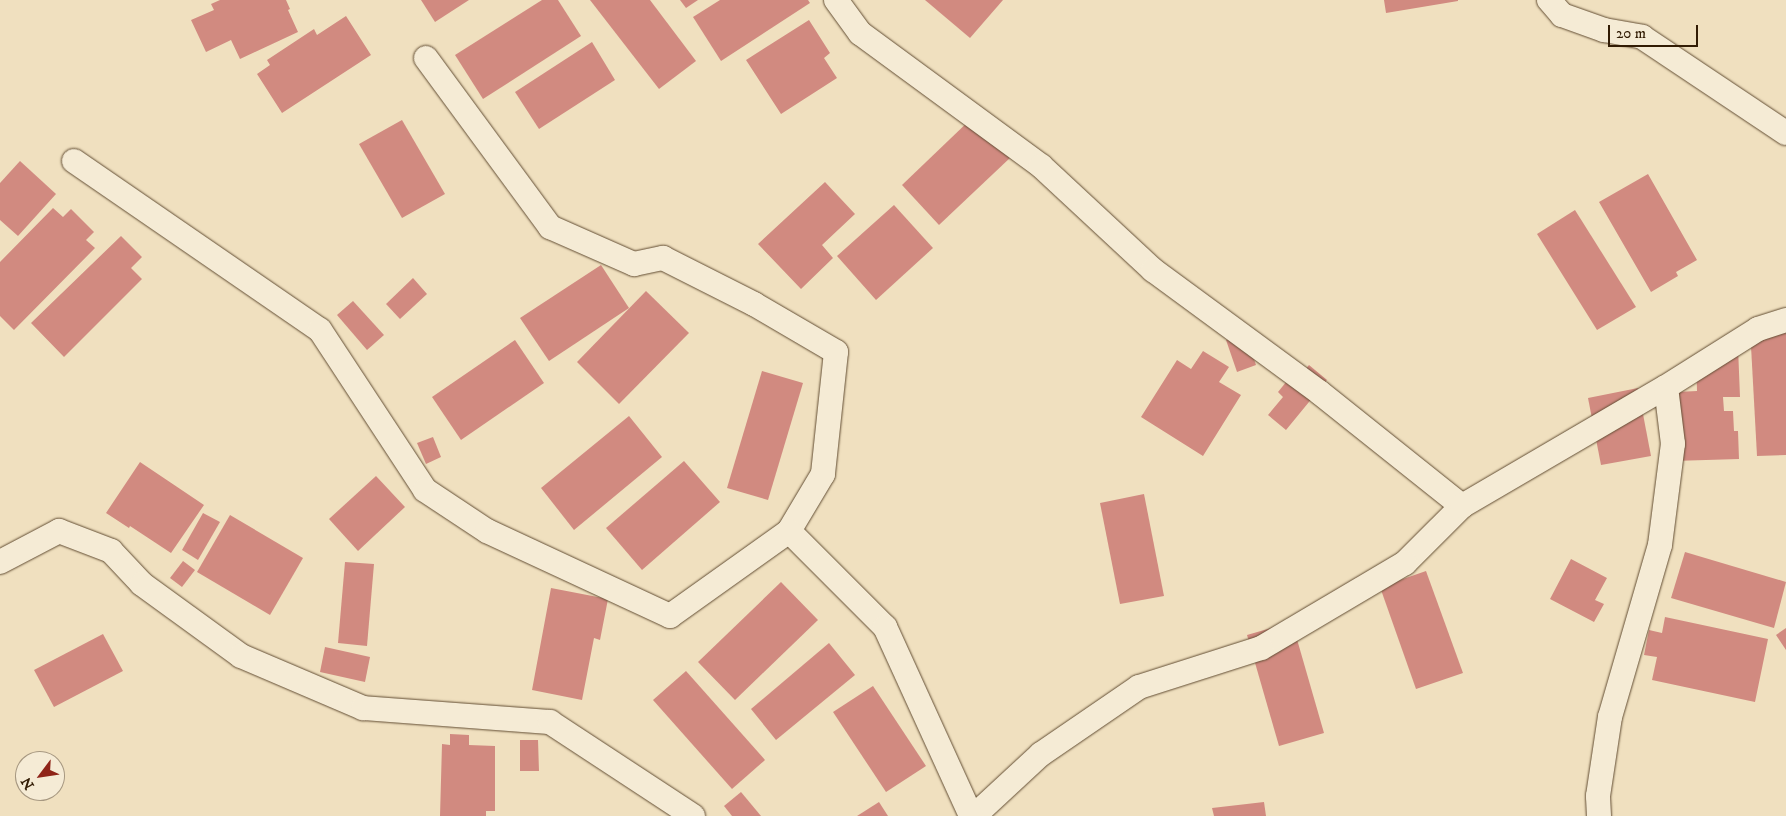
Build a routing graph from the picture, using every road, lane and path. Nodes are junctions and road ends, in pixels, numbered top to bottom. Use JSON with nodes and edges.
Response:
{"nodes":[{"id":1,"x":836,"y":0,"type":"edge"},
{"id":2,"x":1549,"y":0,"type":"edge"},
{"id":3,"x":426,"y":58,"type":"dead end"},
{"id":4,"x":1786,"y":133,"type":"edge"},
{"id":5,"x":74,"y":161,"type":"dead end"},
{"id":6,"x":1786,"y":320,"type":"edge"},
{"id":7,"x":1666,"y":387,"type":"junction"},
{"id":8,"x":1462,"y":506,"type":"junction"},
{"id":9,"x":789,"y":531,"type":"junction"},
{"id":10,"x":0,"y":562,"type":"edge"},
{"id":11,"x":693,"y":816,"type":"edge"},
{"id":12,"x":971,"y":816,"type":"edge"},
{"id":13,"x":974,"y":816,"type":"edge"},
{"id":14,"x":1599,"y":816,"type":"edge"}],
"edges":[{"from":1,"to":8,"type":"street"},
{"from":2,"to":4,"type":"street"},
{"from":3,"to":9,"type":"street"},
{"from":5,"to":9,"type":"street"},
{"from":6,"to":7,"type":"street"},
{"from":7,"to":8,"type":"street"},
{"from":7,"to":14,"type":"street"},
{"from":8,"to":13,"type":"street"},
{"from":9,"to":12,"type":"street"},
{"from":10,"to":11,"type":"street"}]}
